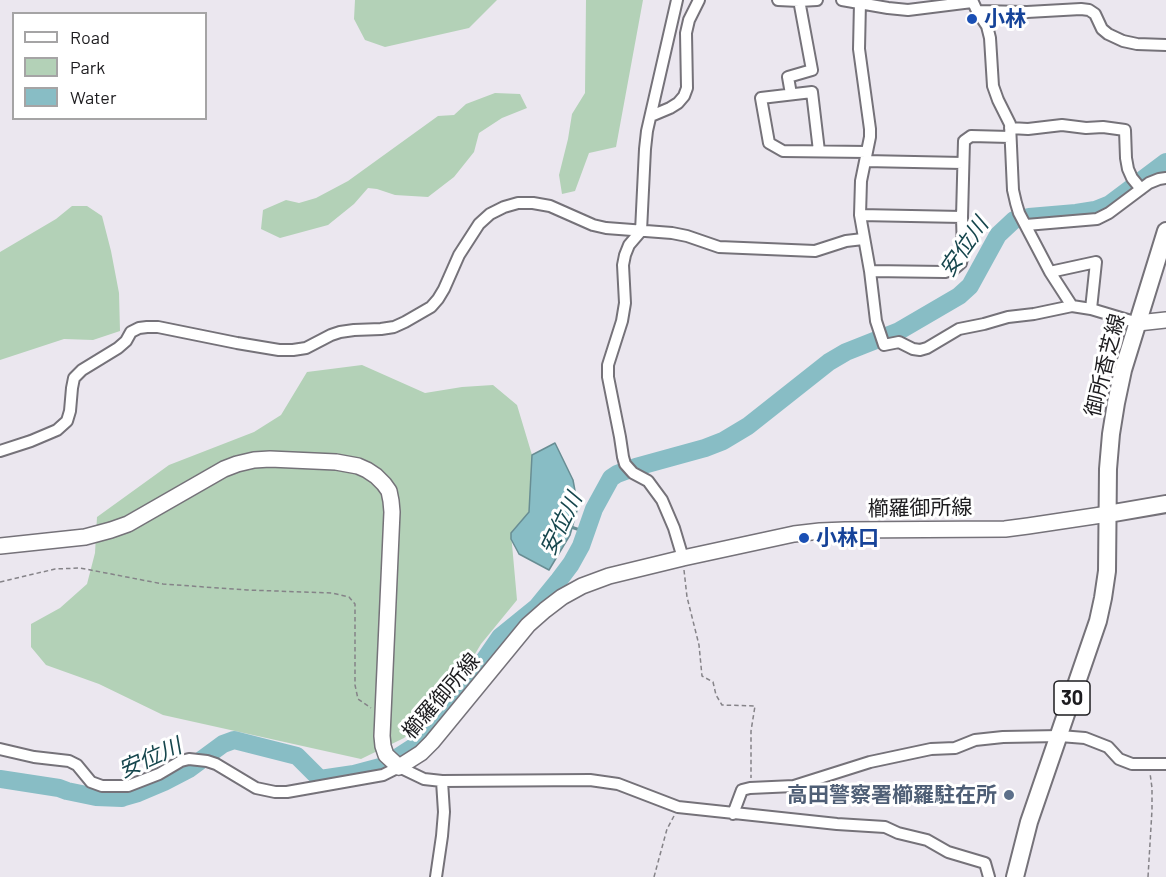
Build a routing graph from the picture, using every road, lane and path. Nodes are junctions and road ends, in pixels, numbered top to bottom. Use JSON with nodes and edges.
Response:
{"nodes":[{"id":1,"x":677,"y":0,"type":"edge"},
{"id":2,"x":699,"y":0,"type":"edge"},
{"id":3,"x":778,"y":0,"type":"edge"},
{"id":4,"x":817,"y":0,"type":"edge"},
{"id":5,"x":842,"y":0,"type":"edge"},
{"id":6,"x":799,"y":1,"type":"edge"},
{"id":7,"x":860,"y":2,"type":"junction"},
{"id":8,"x":974,"y":4,"type":"edge"},
{"id":9,"x":1049,"y":6,"type":"edge"},
{"id":10,"x":1166,"y":45,"type":"edge"},
{"id":11,"x":791,"y":94,"type":"junction"},
{"id":12,"x":651,"y":116,"type":"junction"},
{"id":13,"x":1010,"y":133,"type":"junction"},
{"id":14,"x":819,"y":151,"type":"junction"},
{"id":15,"x":866,"y":157,"type":"junction"},
{"id":16,"x":963,"y":163,"type":"junction"},
{"id":17,"x":1166,"y":178,"type":"edge"},
{"id":18,"x":1137,"y":185,"type":"junction"},
{"id":19,"x":860,"y":215,"type":"junction"},
{"id":20,"x":962,"y":217,"type":"junction"},
{"id":21,"x":1026,"y":225,"type":"junction"},
{"id":22,"x":641,"y":231,"type":"junction"},
{"id":23,"x":1166,"y":231,"type":"edge"},
{"id":24,"x":863,"y":239,"type":"junction"},
{"id":25,"x":870,"y":271,"type":"junction"},
{"id":26,"x":1050,"y":272,"type":"junction"},
{"id":27,"x":1072,"y":306,"type":"junction"},
{"id":28,"x":1091,"y":309,"type":"junction"},
{"id":29,"x":1166,"y":320,"type":"edge"},
{"id":30,"x":1138,"y":323,"type":"junction"},
{"id":31,"x":0,"y":451,"type":"edge"},
{"id":32,"x":1166,"y":504,"type":"edge"},
{"id":33,"x":1108,"y":514,"type":"junction"},
{"id":34,"x":0,"y":546,"type":"edge"},
{"id":35,"x":683,"y":558,"type":"junction"},
{"id":36,"x":0,"y":582,"type":"edge"},
{"id":37,"x":382,"y":716,"type":"junction"},
{"id":38,"x":1060,"y":736,"type":"junction"},
{"id":39,"x":0,"y":749,"type":"edge"},
{"id":40,"x":393,"y":761,"type":"junction"},
{"id":41,"x":1166,"y":764,"type":"edge"},
{"id":42,"x":1147,"y":765,"type":"junction"},
{"id":43,"x":442,"y":781,"type":"junction"},
{"id":44,"x":750,"y":788,"type":"junction"},
{"id":45,"x":678,"y":807,"type":"junction"},
{"id":46,"x":734,"y":814,"type":"junction"},
{"id":47,"x":436,"y":877,"type":"edge"},
{"id":48,"x":654,"y":877,"type":"edge"},
{"id":49,"x":989,"y":877,"type":"edge"},
{"id":50,"x":1015,"y":877,"type":"edge"},
{"id":51,"x":1148,"y":877,"type":"edge"}],
"edges":[{"from":1,"to":12,"type":"street"},
{"from":2,"to":12,"type":"street"},
{"from":3,"to":6,"type":"street"},
{"from":4,"to":6,"type":"street"},
{"from":5,"to":7,"type":"street"},
{"from":6,"to":11,"type":"street"},
{"from":7,"to":8,"type":"street"},
{"from":7,"to":15,"type":"street"},
{"from":8,"to":9,"type":"street"},
{"from":8,"to":13,"type":"street"},
{"from":9,"to":10,"type":"street"},
{"from":11,"to":14,"type":"street"},
{"from":11,"to":14,"type":"street"},
{"from":12,"to":22,"type":"street"},
{"from":13,"to":16,"type":"street"},
{"from":13,"to":18,"type":"street"},
{"from":13,"to":21,"type":"street"},
{"from":14,"to":15,"type":"street"},
{"from":15,"to":16,"type":"street"},
{"from":15,"to":19,"type":"street"},
{"from":16,"to":20,"type":"street"},
{"from":17,"to":18,"type":"street"},
{"from":18,"to":21,"type":"street"},
{"from":19,"to":20,"type":"street"},
{"from":19,"to":24,"type":"street"},
{"from":20,"to":25,"type":"street"},
{"from":21,"to":26,"type":"street"},
{"from":22,"to":24,"type":"street"},
{"from":22,"to":31,"type":"street"},
{"from":22,"to":35,"type":"street"},
{"from":23,"to":30,"type":"main road","name":"御所香芝線","number":"30"},
{"from":24,"to":25,"type":"street"},
{"from":25,"to":27,"type":"street"},
{"from":26,"to":27,"type":"street"},
{"from":26,"to":28,"type":"street"},
{"from":27,"to":28,"type":"street"},
{"from":28,"to":30,"type":"street"},
{"from":29,"to":30,"type":"main road"},
{"from":30,"to":33,"type":"main road","name":"御所香芝線","number":"30"},
{"from":32,"to":33,"type":"main road"},
{"from":33,"to":35,"type":"main road","name":"櫛羅御所線"},
{"from":33,"to":38,"type":"main road","name":"御所香芝線","number":"30"},
{"from":34,"to":37,"type":"main road","name":"櫛羅御所線"},
{"from":35,"to":40,"type":"main road","name":"櫛羅御所線"},
{"from":35,"to":44,"type":"path"},
{"from":36,"to":37,"type":"path"},
{"from":37,"to":40,"type":"main road","name":"櫛羅御所線"},
{"from":38,"to":42,"type":"street"},
{"from":38,"to":44,"type":"street"},
{"from":38,"to":50,"type":"main road","name":"御所香芝線","number":"30"},
{"from":39,"to":40,"type":"street"},
{"from":40,"to":43,"type":"street"},
{"from":41,"to":42,"type":"street"},
{"from":42,"to":51,"type":"path"},
{"from":43,"to":45,"type":"street"},
{"from":43,"to":47,"type":"street"},
{"from":44,"to":46,"type":"street"},
{"from":45,"to":46,"type":"street"},
{"from":45,"to":48,"type":"path"},
{"from":46,"to":49,"type":"street"}]}
